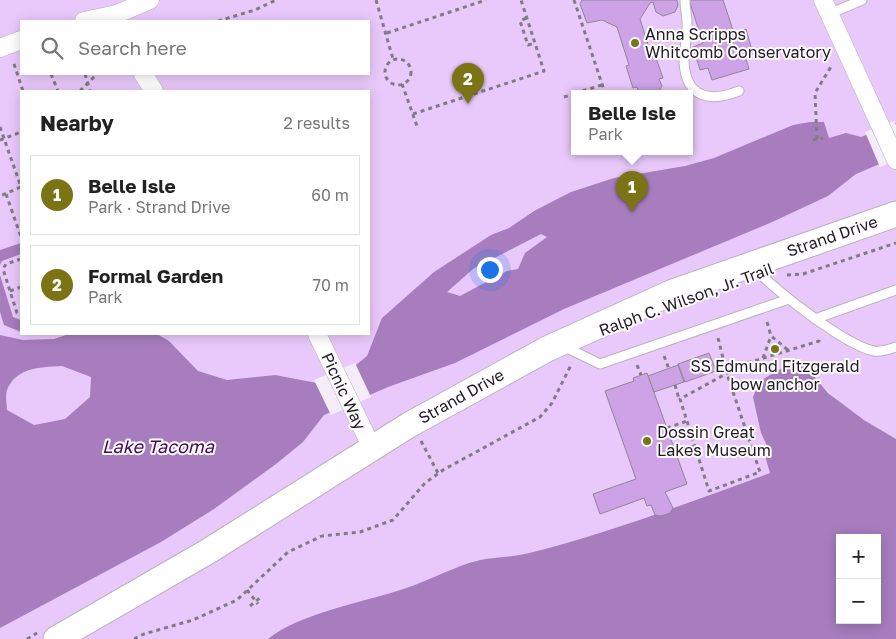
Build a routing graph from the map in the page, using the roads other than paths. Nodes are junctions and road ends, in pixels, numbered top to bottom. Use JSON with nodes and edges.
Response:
{"nodes":[{"id":1,"x":150,"y":0,"type":"edge"},
{"id":2,"x":862,"y":0,"type":"edge"},
{"id":3,"x":684,"y":1,"type":"edge"},
{"id":4,"x":826,"y":7,"type":"edge"},
{"id":5,"x":118,"y":17,"type":"edge"},
{"id":6,"x":92,"y":20,"type":"edge"},
{"id":7,"x":20,"y":40,"type":"edge"},
{"id":8,"x":0,"y":48,"type":"edge"},
{"id":9,"x":145,"y":75,"type":"edge"},
{"id":10,"x":153,"y":90,"type":"edge"},
{"id":11,"x":739,"y":91,"type":"dead end"},
{"id":12,"x":896,"y":160,"type":"edge"},
{"id":13,"x":896,"y":214,"type":"edge"},
{"id":14,"x":758,"y":273,"type":"junction"},
{"id":15,"x":896,"y":290,"type":"edge"},
{"id":16,"x":789,"y":299,"type":"junction"},
{"id":17,"x":815,"y":318,"type":"junction"},
{"id":18,"x":318,"y":335,"type":"edge"},
{"id":19,"x":558,"y":343,"type":"junction"},
{"id":20,"x":896,"y":347,"type":"edge"},
{"id":21,"x":372,"y":448,"type":"junction"},
{"id":22,"x":56,"y":639,"type":"edge"}],
"edges":[{"from":1,"to":5,"type":"street"},
{"from":2,"to":4,"type":"lane"},
{"from":3,"to":11,"type":"lane"},
{"from":4,"to":12,"type":"street"},
{"from":5,"to":6,"type":"street"},
{"from":7,"to":8,"type":"street"},
{"from":9,"to":10,"type":"street"},
{"from":13,"to":14,"type":"street","name":"Strand Drive"},
{"from":14,"to":16,"type":"lane"},
{"from":14,"to":19,"type":"street","name":"Strand Drive"},
{"from":15,"to":17,"type":"lane"},
{"from":16,"to":17,"type":"lane"},
{"from":16,"to":19,"type":"lane"},
{"from":17,"to":20,"type":"lane"},
{"from":18,"to":21,"type":"street","name":"Picnic Way"},
{"from":19,"to":21,"type":"street","name":"Strand Drive"},
{"from":21,"to":22,"type":"street","name":"Strand Drive"}]}
